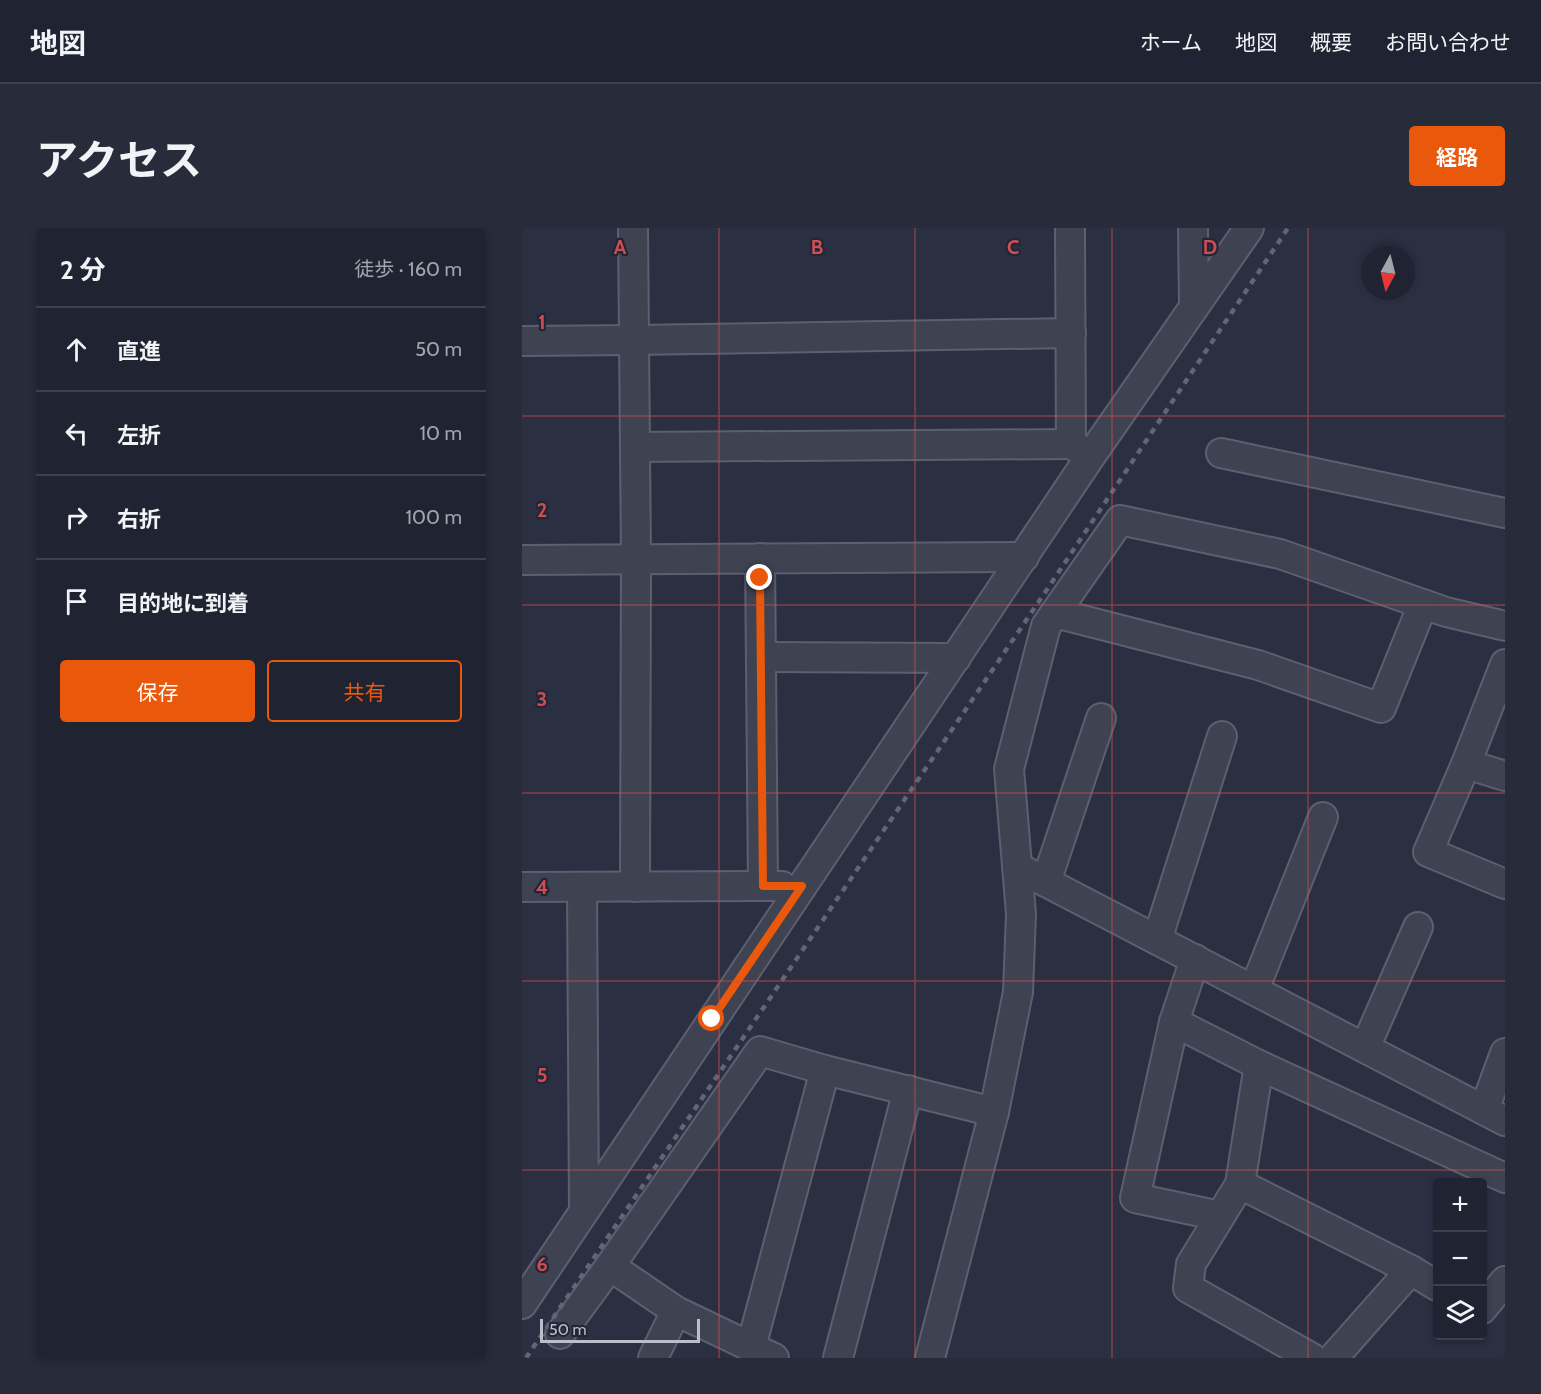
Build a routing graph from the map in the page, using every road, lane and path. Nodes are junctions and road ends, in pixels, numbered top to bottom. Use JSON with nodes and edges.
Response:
{"nodes":[{"id":1,"x":633,"y":228,"type":"edge"},
{"id":2,"x":1070,"y":228,"type":"edge"},
{"id":3,"x":1193,"y":228,"type":"edge"},
{"id":4,"x":1249,"y":228,"type":"edge"},
{"id":5,"x":1194,"y":306,"type":"junction"},
{"id":6,"x":1071,"y":333,"type":"junction"},
{"id":7,"x":634,"y":340,"type":"junction"},
{"id":8,"x":522,"y":341,"type":"edge"},
{"id":9,"x":635,"y":447,"type":"junction"},
{"id":10,"x":1081,"y":450,"type":"junction"},
{"id":11,"x":1221,"y":453,"type":"dead end"},
{"id":12,"x":1505,"y":513,"type":"edge"},
{"id":13,"x":1024,"y":557,"type":"junction"},
{"id":14,"x":760,"y":558,"type":"junction"},
{"id":15,"x":522,"y":560,"type":"edge"},
{"id":16,"x":636,"y":560,"type":"junction"},
{"id":17,"x":1423,"y":604,"type":"junction"},
{"id":18,"x":1055,"y":613,"type":"junction"},
{"id":19,"x":1505,"y":626,"type":"edge"},
{"id":20,"x":761,"y":657,"type":"junction"},
{"id":21,"x":956,"y":658,"type":"junction"},
{"id":22,"x":1505,"y":664,"type":"edge"},
{"id":23,"x":1101,"y":718,"type":"dead end"},
{"id":24,"x":1222,"y":736,"type":"dead end"},
{"id":25,"x":1466,"y":764,"type":"junction"},
{"id":26,"x":1505,"y":776,"type":"edge"},
{"id":27,"x":1323,"y":817,"type":"dead end"},
{"id":28,"x":1017,"y":867,"type":"junction"},
{"id":29,"x":1046,"y":882,"type":"junction"},
{"id":30,"x":1505,"y":884,"type":"edge"},
{"id":31,"x":763,"y":886,"type":"junction"},
{"id":32,"x":802,"y":886,"type":"junction"},
{"id":33,"x":522,"y":887,"type":"edge"},
{"id":34,"x":582,"y":887,"type":"junction"},
{"id":35,"x":635,"y":887,"type":"junction"},
{"id":36,"x":1418,"y":927,"type":"dead end"},
{"id":37,"x":1157,"y":940,"type":"junction"},
{"id":38,"x":1196,"y":959,"type":"junction"},
{"id":39,"x":1254,"y":990,"type":"junction"},
{"id":40,"x":1174,"y":1022,"type":"junction"},
{"id":41,"x":1365,"y":1048,"type":"junction"},
{"id":42,"x":1505,"y":1053,"type":"edge"},
{"id":43,"x":1259,"y":1065,"type":"junction"},
{"id":44,"x":825,"y":1070,"type":"junction"},
{"id":45,"x":908,"y":1090,"type":"junction"},
{"id":46,"x":994,"y":1112,"type":"junction"},
{"id":47,"x":1494,"y":1115,"type":"edge"},
{"id":48,"x":1505,"y":1178,"type":"edge"},
{"id":49,"x":1240,"y":1184,"type":"junction"},
{"id":50,"x":584,"y":1210,"type":"junction"},
{"id":51,"x":1220,"y":1216,"type":"junction"},
{"id":52,"x":610,"y":1266,"type":"junction"},
{"id":53,"x":1411,"y":1270,"type":"junction"},
{"id":54,"x":1505,"y":1281,"type":"edge"},
{"id":55,"x":1433,"y":1284,"type":"edge"},
{"id":56,"x":522,"y":1304,"type":"edge"},
{"id":57,"x":1487,"y":1304,"type":"edge"},
{"id":58,"x":676,"y":1311,"type":"junction"},
{"id":59,"x":560,"y":1334,"type":"dead end"},
{"id":60,"x":762,"y":1352,"type":"edge"},
{"id":61,"x":653,"y":1358,"type":"edge"},
{"id":62,"x":838,"y":1358,"type":"edge"},
{"id":63,"x":930,"y":1358,"type":"edge"},
{"id":64,"x":1312,"y":1358,"type":"edge"},
{"id":65,"x":1333,"y":1358,"type":"edge"}],
"edges":[{"from":1,"to":7,"type":"street"},
{"from":2,"to":6,"type":"street"},
{"from":3,"to":5,"type":"street"},
{"from":4,"to":5,"type":"street"},
{"from":5,"to":10,"type":"street"},
{"from":6,"to":7,"type":"street"},
{"from":6,"to":10,"type":"street"},
{"from":7,"to":8,"type":"street"},
{"from":7,"to":9,"type":"street"},
{"from":9,"to":10,"type":"street"},
{"from":9,"to":16,"type":"street"},
{"from":10,"to":13,"type":"street"},
{"from":11,"to":12,"type":"street"},
{"from":13,"to":14,"type":"street"},
{"from":13,"to":21,"type":"street"},
{"from":14,"to":16,"type":"street"},
{"from":14,"to":20,"type":"street"},
{"from":15,"to":16,"type":"street"},
{"from":16,"to":35,"type":"street"},
{"from":17,"to":18,"type":"street"},
{"from":17,"to":18,"type":"street"},
{"from":17,"to":19,"type":"street"},
{"from":18,"to":28,"type":"street"},
{"from":20,"to":21,"type":"street"},
{"from":20,"to":31,"type":"street"},
{"from":21,"to":32,"type":"street"},
{"from":22,"to":25,"type":"street"},
{"from":23,"to":29,"type":"street"},
{"from":24,"to":37,"type":"street"},
{"from":25,"to":26,"type":"street"},
{"from":25,"to":30,"type":"street"},
{"from":27,"to":39,"type":"street"},
{"from":28,"to":29,"type":"street"},
{"from":28,"to":46,"type":"street"},
{"from":29,"to":37,"type":"street"},
{"from":31,"to":32,"type":"street"},
{"from":31,"to":35,"type":"street"},
{"from":32,"to":50,"type":"street"},
{"from":33,"to":34,"type":"street"},
{"from":34,"to":35,"type":"street"},
{"from":34,"to":50,"type":"street"},
{"from":36,"to":41,"type":"street"},
{"from":37,"to":38,"type":"street"},
{"from":38,"to":39,"type":"street"},
{"from":38,"to":40,"type":"street"},
{"from":39,"to":41,"type":"street"},
{"from":40,"to":43,"type":"street"},
{"from":40,"to":51,"type":"street"},
{"from":41,"to":47,"type":"street"},
{"from":42,"to":47,"type":"street"},
{"from":43,"to":48,"type":"street"},
{"from":43,"to":49,"type":"street"},
{"from":44,"to":45,"type":"street"},
{"from":44,"to":52,"type":"street"},
{"from":44,"to":60,"type":"street"},
{"from":45,"to":46,"type":"street"},
{"from":45,"to":62,"type":"street"},
{"from":46,"to":63,"type":"street"},
{"from":49,"to":51,"type":"street"},
{"from":49,"to":53,"type":"street"},
{"from":50,"to":56,"type":"street"},
{"from":51,"to":64,"type":"street"},
{"from":52,"to":58,"type":"street"},
{"from":52,"to":59,"type":"street"},
{"from":53,"to":55,"type":"street"},
{"from":53,"to":65,"type":"street"},
{"from":54,"to":57,"type":"street"},
{"from":58,"to":60,"type":"street"},
{"from":58,"to":61,"type":"street"}]}
